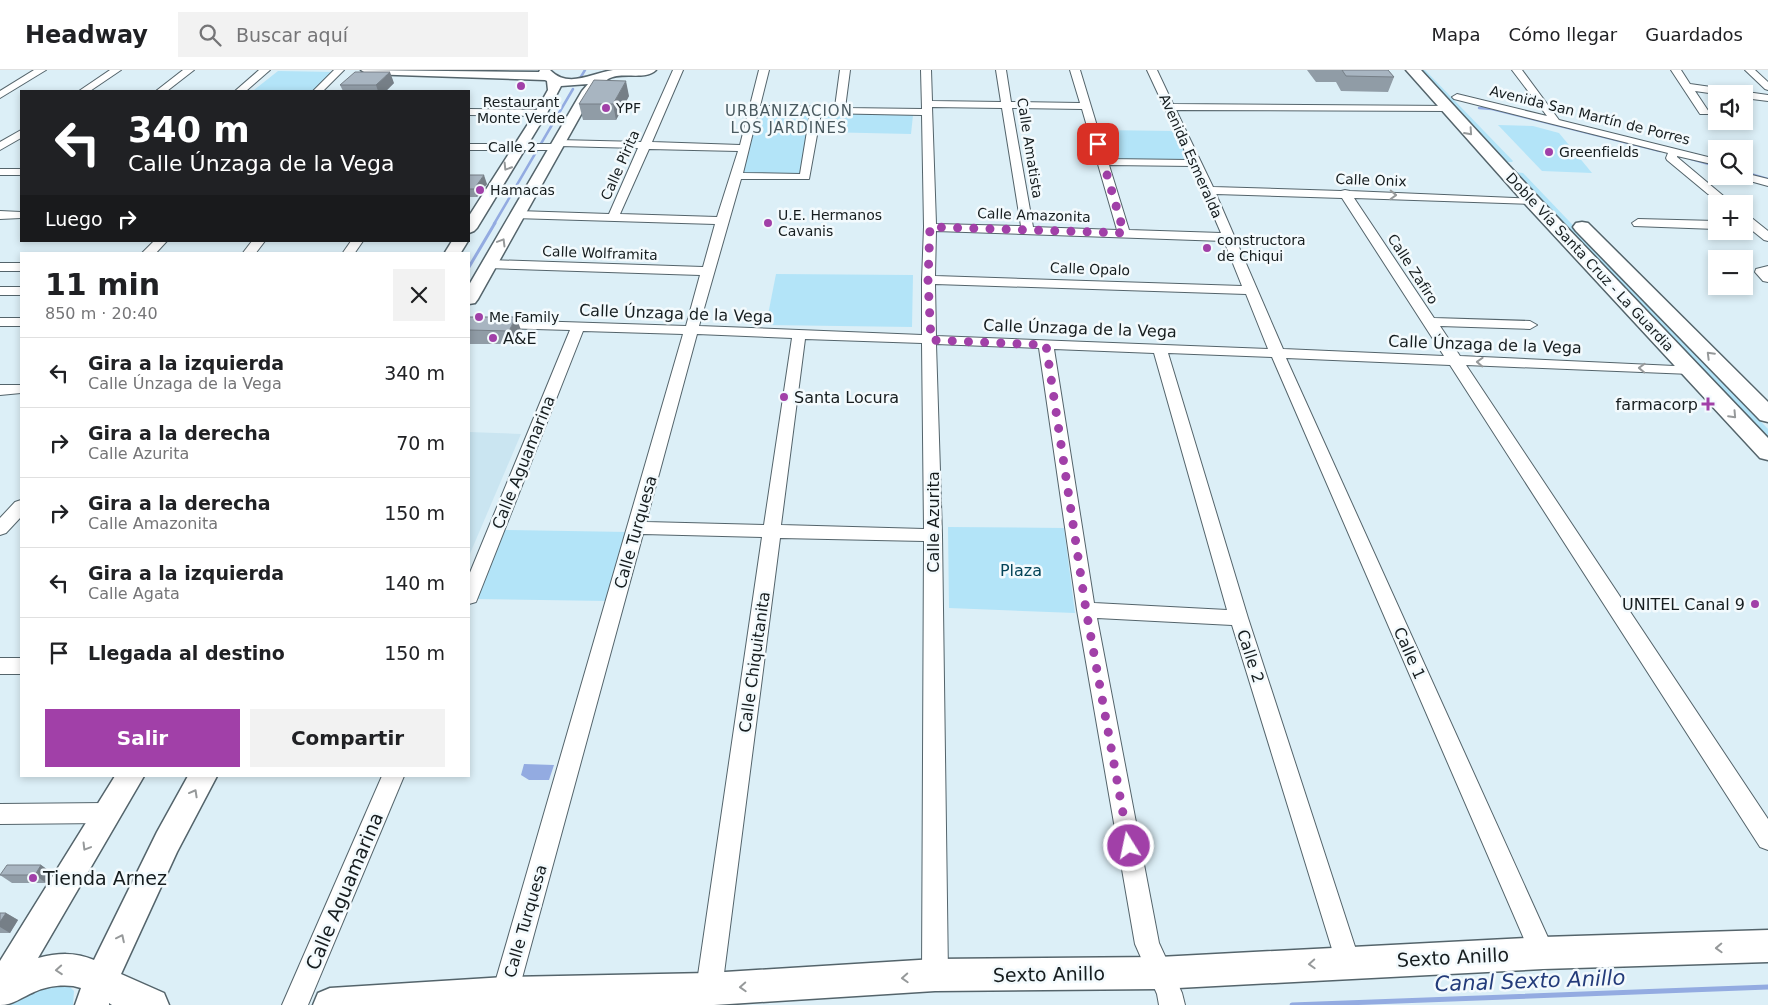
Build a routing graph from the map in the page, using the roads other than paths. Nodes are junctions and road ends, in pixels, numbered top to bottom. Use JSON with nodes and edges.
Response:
{"nodes":[{"id":1,"x":41,"y":70,"type":"edge"},
{"id":2,"x":116,"y":70,"type":"edge"},
{"id":3,"x":189,"y":70,"type":"edge"},
{"id":4,"x":265,"y":70,"type":"edge"},
{"id":5,"x":339,"y":70,"type":"edge"},
{"id":6,"x":367,"y":70,"type":"edge"},
{"id":7,"x":650,"y":70,"type":"edge"},
{"id":8,"x":678,"y":70,"type":"edge"},
{"id":9,"x":764,"y":70,"type":"edge"},
{"id":10,"x":845,"y":70,"type":"edge"},
{"id":11,"x":926,"y":70,"type":"edge"},
{"id":12,"x":1001,"y":70,"type":"edge"},
{"id":13,"x":1075,"y":70,"type":"edge"},
{"id":14,"x":1152,"y":70,"type":"edge"},
{"id":15,"x":1413,"y":70,"type":"edge"},
{"id":16,"x":1431,"y":70,"type":"edge"},
{"id":17,"x":1517,"y":70,"type":"edge"},
{"id":18,"x":1676,"y":70,"type":"edge"},
{"id":19,"x":1750,"y":70,"type":"edge"},
{"id":20,"x":614,"y":73,"type":"edge"},
{"id":21,"x":549,"y":75,"type":"edge"},
{"id":22,"x":1688,"y":87,"type":"junction"},
{"id":23,"x":1768,"y":87,"type":"edge"},
{"id":24,"x":86,"y":90,"type":"edge"},
{"id":25,"x":163,"y":90,"type":"edge"},
{"id":26,"x":241,"y":90,"type":"edge"},
{"id":27,"x":319,"y":90,"type":"edge"},
{"id":28,"x":1708,"y":90,"type":"edge"},
{"id":29,"x":0,"y":95,"type":"edge"},
{"id":30,"x":1753,"y":96,"type":"edge"},
{"id":31,"x":1768,"y":98,"type":"edge"},
{"id":32,"x":1452,"y":103,"type":"junction"},
{"id":33,"x":1008,"y":106,"type":"junction"},
{"id":34,"x":1086,"y":106,"type":"junction"},
{"id":35,"x":1169,"y":107,"type":"junction"},
{"id":36,"x":928,"y":108,"type":"junction"},
{"id":37,"x":754,"y":109,"type":"junction"},
{"id":38,"x":816,"y":110,"type":"junction"},
{"id":39,"x":840,"y":110,"type":"junction"},
{"id":40,"x":470,"y":112,"type":"edge"},
{"id":41,"x":1704,"y":112,"type":"dead end"},
{"id":42,"x":541,"y":113,"type":"junction"},
{"id":43,"x":1482,"y":115,"type":"dead end"},
{"id":44,"x":1556,"y":122,"type":"junction"},
{"id":45,"x":20,"y":134,"type":"edge"},
{"id":46,"x":1495,"y":136,"type":"dead end"},
{"id":47,"x":645,"y":145,"type":"junction"},
{"id":48,"x":553,"y":146,"type":"junction"},
{"id":49,"x":0,"y":147,"type":"edge"},
{"id":50,"x":470,"y":147,"type":"edge"},
{"id":51,"x":522,"y":147,"type":"junction"},
{"id":52,"x":744,"y":148,"type":"junction"},
{"id":53,"x":1672,"y":154,"type":"junction"},
{"id":54,"x":1494,"y":160,"type":"junction"},
{"id":55,"x":1708,"y":161,"type":"edge"},
{"id":56,"x":1104,"y":162,"type":"junction"},
{"id":57,"x":1196,"y":164,"type":"junction"},
{"id":58,"x":1708,"y":166,"type":"edge"},
{"id":59,"x":1753,"y":171,"type":"edge"},
{"id":60,"x":0,"y":172,"type":"edge"},
{"id":61,"x":20,"y":172,"type":"edge"},
{"id":62,"x":1507,"y":174,"type":"junction"},
{"id":63,"x":1768,"y":175,"type":"edge"},
{"id":64,"x":736,"y":176,"type":"junction"},
{"id":65,"x":1753,"y":179,"type":"edge"},
{"id":66,"x":1768,"y":183,"type":"edge"},
{"id":67,"x":1209,"y":190,"type":"junction"},
{"id":68,"x":1345,"y":193,"type":"junction"},
{"id":69,"x":1717,"y":195,"type":"edge"},
{"id":70,"x":1532,"y":201,"type":"junction"},
{"id":71,"x":0,"y":214,"type":"edge"},
{"id":72,"x":20,"y":215,"type":"edge"},
{"id":73,"x":518,"y":215,"type":"junction"},
{"id":74,"x":1572,"y":216,"type":"dead end"},
{"id":75,"x":613,"y":218,"type":"junction"},
{"id":76,"x":722,"y":221,"type":"junction"},
{"id":77,"x":1638,"y":222,"type":"dead end"},
{"id":78,"x":1708,"y":225,"type":"edge"},
{"id":79,"x":470,"y":226,"type":"edge"},
{"id":80,"x":930,"y":227,"type":"junction"},
{"id":81,"x":1753,"y":228,"type":"edge"},
{"id":82,"x":1028,"y":230,"type":"junction"},
{"id":83,"x":1124,"y":233,"type":"junction"},
{"id":84,"x":1227,"y":237,"type":"junction"},
{"id":85,"x":1768,"y":237,"type":"edge"},
{"id":86,"x":160,"y":242,"type":"edge"},
{"id":87,"x":258,"y":242,"type":"edge"},
{"id":88,"x":149,"y":252,"type":"edge"},
{"id":89,"x":250,"y":252,"type":"edge"},
{"id":90,"x":490,"y":264,"type":"junction"},
{"id":91,"x":0,"y":267,"type":"edge"},
{"id":92,"x":20,"y":267,"type":"edge"},
{"id":93,"x":1768,"y":270,"type":"edge"},
{"id":94,"x":709,"y":271,"type":"junction"},
{"id":95,"x":1768,"y":278,"type":"edge"},
{"id":96,"x":928,"y":280,"type":"junction"},
{"id":97,"x":1251,"y":290,"type":"junction"},
{"id":98,"x":0,"y":291,"type":"edge"},
{"id":99,"x":20,"y":291,"type":"edge"},
{"id":100,"x":470,"y":298,"type":"edge"},
{"id":101,"x":0,"y":322,"type":"edge"},
{"id":102,"x":20,"y":322,"type":"edge"},
{"id":103,"x":1430,"y":322,"type":"junction"},
{"id":104,"x":470,"y":324,"type":"edge"},
{"id":105,"x":1530,"y":325,"type":"dead end"},
{"id":106,"x":578,"y":327,"type":"junction"},
{"id":107,"x":692,"y":330,"type":"junction"},
{"id":108,"x":799,"y":335,"type":"junction"},
{"id":109,"x":931,"y":340,"type":"junction"},
{"id":110,"x":1046,"y":345,"type":"junction"},
{"id":111,"x":1160,"y":349,"type":"junction"},
{"id":112,"x":1277,"y":353,"type":"junction"},
{"id":113,"x":1455,"y":361,"type":"junction"},
{"id":114,"x":1691,"y":370,"type":"junction"},
{"id":115,"x":1768,"y":415,"type":"edge"},
{"id":116,"x":1768,"y":452,"type":"edge"},
{"id":117,"x":20,"y":507,"type":"edge"},
{"id":118,"x":637,"y":528,"type":"junction"},
{"id":119,"x":0,"y":529,"type":"edge"},
{"id":120,"x":772,"y":531,"type":"junction"},
{"id":121,"x":933,"y":535,"type":"junction"},
{"id":122,"x":470,"y":595,"type":"edge"},
{"id":123,"x":1086,"y":610,"type":"junction"},
{"id":124,"x":1239,"y":618,"type":"junction"},
{"id":125,"x":0,"y":666,"type":"edge"},
{"id":126,"x":20,"y":666,"type":"edge"},
{"id":127,"x":129,"y":777,"type":"edge"},
{"id":128,"x":202,"y":777,"type":"edge"},
{"id":129,"x":393,"y":777,"type":"edge"},
{"id":130,"x":106,"y":813,"type":"junction"},
{"id":131,"x":0,"y":814,"type":"edge"},
{"id":132,"x":1768,"y":839,"type":"edge"},
{"id":133,"x":1768,"y":946,"type":"edge"},
{"id":134,"x":1543,"y":953,"type":"junction"},
{"id":135,"x":1348,"y":962,"type":"junction"},
{"id":136,"x":935,"y":975,"type":"junction"},
{"id":137,"x":709,"y":989,"type":"junction"},
{"id":138,"x":1166,"y":990,"type":"edge"},
{"id":139,"x":0,"y":991,"type":"edge"},
{"id":140,"x":96,"y":993,"type":"edge"},
{"id":141,"x":505,"y":993,"type":"junction"},
{"id":142,"x":152,"y":1005,"type":"edge"},
{"id":143,"x":296,"y":1005,"type":"edge"},
{"id":144,"x":330,"y":1005,"type":"edge"}],
"edges":[{"from":1,"to":29,"type":"street"},
{"from":2,"to":24,"type":"street"},
{"from":3,"to":25,"type":"street"},
{"from":4,"to":26,"type":"street"},
{"from":5,"to":27,"type":"street"},
{"from":6,"to":21,"type":"main road"},
{"from":7,"to":20,"type":"main road"},
{"from":8,"to":47,"type":"street","name":"Calle Pirita"},
{"from":9,"to":37,"type":"street","name":"Calle Turquesa"},
{"from":10,"to":39,"type":"street"},
{"from":11,"to":36,"type":"street","name":"Calle Azurita"},
{"from":12,"to":33,"type":"street","name":"Calle Amatista"},
{"from":13,"to":34,"type":"street"},
{"from":14,"to":35,"type":"street","name":"Avenida Esmeralda"},
{"from":15,"to":32,"type":"highway","name":"Doble Vía Santa Cruz - La Guardia"},
{"from":16,"to":32,"type":"highway","name":"Doble Vía Santa Cruz - La Guardia"},
{"from":17,"to":44,"type":"street"},
{"from":18,"to":22,"type":"street"},
{"from":19,"to":23,"type":"street"},
{"from":20,"to":21,"type":"main road"},
{"from":20,"to":48,"type":"main road"},
{"from":21,"to":42,"type":"main road"},
{"from":22,"to":28,"type":"street"},
{"from":22,"to":41,"type":"street"},
{"from":30,"to":31,"type":"street"},
{"from":32,"to":35,"type":"street","name":"Avenida San Martín de Porres"},
{"from":32,"to":44,"type":"street","name":"Avenida San Martín de Porres"},
{"from":32,"to":46,"type":"highway","name":"Doble Vía Santa Cruz - La Guardia"},
{"from":32,"to":54,"type":"highway","name":"Doble Vía Santa Cruz - La Guardia","one_way":true},
{"from":33,"to":34,"type":"street"},
{"from":33,"to":36,"type":"street"},
{"from":33,"to":82,"type":"street","name":"Calle Amatista"},
{"from":34,"to":56,"type":"street"},
{"from":35,"to":57,"type":"street","name":"Avenida Esmeralda"},
{"from":36,"to":39,"type":"street"},
{"from":36,"to":80,"type":"street","name":"Calle Azurita"},
{"from":37,"to":38,"type":"street"},
{"from":37,"to":52,"type":"street","name":"Calle Turquesa"},
{"from":38,"to":39,"type":"street"},
{"from":38,"to":64,"type":"street"},
{"from":40,"to":42,"type":"street"},
{"from":42,"to":51,"type":"main road"},
{"from":43,"to":53,"type":"street","name":"Avenida San Martín de Porres"},
{"from":44,"to":53,"type":"street","name":"Avenida San Martín de Porres"},
{"from":45,"to":49,"type":"street"},
{"from":47,"to":48,"type":"street","name":"Calle 2"},
{"from":47,"to":52,"type":"street","name":"Calle 2"},
{"from":47,"to":75,"type":"street","name":"Calle Pirita"},
{"from":48,"to":51,"type":"street","name":"Calle 2"},
{"from":48,"to":73,"type":"main road"},
{"from":50,"to":51,"type":"street","name":"Calle 2"},
{"from":51,"to":79,"type":"main road","one_way":true},
{"from":52,"to":64,"type":"street","name":"Calle Turquesa"},
{"from":53,"to":55,"type":"street","name":"Avenida San Martín de Porres"},
{"from":53,"to":58,"type":"street","name":"Avenida San Martín de Porres"},
{"from":53,"to":69,"type":"street"},
{"from":54,"to":62,"type":"highway","name":"Doble Vía Santa Cruz - La Guardia"},
{"from":54,"to":62,"type":"highway"},
{"from":56,"to":57,"type":"street"},
{"from":56,"to":83,"type":"street"},
{"from":57,"to":67,"type":"street","name":"Avenida Esmeralda"},
{"from":59,"to":63,"type":"street"},
{"from":60,"to":61,"type":"street"},
{"from":62,"to":70,"type":"highway","name":"Doble Vía Santa Cruz - La Guardia"},
{"from":64,"to":76,"type":"street","name":"Calle Turquesa"},
{"from":65,"to":66,"type":"street"},
{"from":67,"to":68,"type":"street","name":"Calle Onix"},
{"from":67,"to":84,"type":"street","name":"Avenida Esmeralda"},
{"from":68,"to":70,"type":"street","name":"Calle Onix","one_way":true},
{"from":68,"to":103,"type":"street","name":"Calle Zafiro"},
{"from":70,"to":114,"type":"highway","name":"Doble Vía Santa Cruz - La Guardia"},
{"from":71,"to":72,"type":"street"},
{"from":73,"to":75,"type":"street"},
{"from":90,"to":73,"type":"main road","one_way":true},
{"from":115,"to":74,"type":"highway","name":"Doble Vía Santa Cruz - La Guardia","one_way":true},
{"from":75,"to":76,"type":"street"},
{"from":76,"to":94,"type":"street","name":"Calle Turquesa"},
{"from":77,"to":78,"type":"street"},
{"from":80,"to":82,"type":"street","name":"Calle Amazonita"},
{"from":80,"to":96,"type":"street","name":"Calle Azurita"},
{"from":81,"to":85,"type":"street"},
{"from":82,"to":83,"type":"street","name":"Calle Amazonita"},
{"from":83,"to":84,"type":"street","name":"Calle Amazonita"},
{"from":84,"to":97,"type":"street","name":"Avenida Esmeralda"},
{"from":86,"to":88,"type":"street"},
{"from":87,"to":89,"type":"street"},
{"from":90,"to":94,"type":"street","name":"Calle Wolframita"},
{"from":90,"to":100,"type":"main road"},
{"from":91,"to":92,"type":"street"},
{"from":93,"to":95,"type":"street"},
{"from":94,"to":107,"type":"street","name":"Calle Turquesa"},
{"from":96,"to":97,"type":"street","name":"Calle Opalo"},
{"from":96,"to":109,"type":"street","name":"Calle Azurita"},
{"from":97,"to":112,"type":"street","name":"Avenida Esmeralda"},
{"from":98,"to":99,"type":"street"},
{"from":101,"to":102,"type":"street"},
{"from":103,"to":105,"type":"street"},
{"from":103,"to":113,"type":"street","name":"Calle Zafiro"},
{"from":104,"to":106,"type":"street","name":"Calle Únzaga de la Vega"},
{"from":106,"to":107,"type":"street","name":"Calle Únzaga de la Vega"},
{"from":106,"to":122,"type":"street","name":"Calle Aguamarina"},
{"from":107,"to":108,"type":"street","name":"Calle Únzaga de la Vega"},
{"from":107,"to":118,"type":"street","name":"Calle Turquesa"},
{"from":108,"to":109,"type":"street","name":"Calle Únzaga de la Vega"},
{"from":108,"to":120,"type":"street","name":"Calle Chiquitanita"},
{"from":109,"to":110,"type":"street","name":"Calle Únzaga de la Vega"},
{"from":109,"to":121,"type":"street","name":"Calle Azurita"},
{"from":110,"to":111,"type":"street","name":"Calle Únzaga de la Vega"},
{"from":110,"to":123,"type":"street"},
{"from":111,"to":112,"type":"street","name":"Calle Únzaga de la Vega"},
{"from":111,"to":124,"type":"street","name":"Calle 2"},
{"from":112,"to":113,"type":"street","name":"Calle Únzaga de la Vega"},
{"from":112,"to":134,"type":"street","name":"Calle 1"},
{"from":114,"to":113,"type":"street","name":"Calle Únzaga de la Vega","one_way":true},
{"from":113,"to":132,"type":"street","name":"Calle Zafiro"},
{"from":114,"to":116,"type":"highway","name":"Doble Vía Santa Cruz - La Guardia","one_way":true},
{"from":117,"to":119,"type":"street"},
{"from":118,"to":120,"type":"street"},
{"from":118,"to":141,"type":"street","name":"Calle Turquesa"},
{"from":120,"to":121,"type":"street"},
{"from":120,"to":137,"type":"street","name":"Calle Chiquitanita"},
{"from":121,"to":136,"type":"street","name":"Calle Azurita"},
{"from":123,"to":124,"type":"street"},
{"from":123,"to":138,"type":"street"},
{"from":124,"to":135,"type":"street","name":"Calle 2"},
{"from":125,"to":126,"type":"street"},
{"from":127,"to":130,"type":"main road"},
{"from":140,"to":128,"type":"main road","one_way":true},
{"from":129,"to":143,"type":"street","name":"Calle Aguamarina"},
{"from":130,"to":131,"type":"street"},
{"from":130,"to":139,"type":"main road","one_way":true},
{"from":133,"to":134,"type":"main road","name":"Sexto Anillo","one_way":true},
{"from":134,"to":135,"type":"main road","name":"Sexto Anillo"},
{"from":135,"to":138,"type":"main road","name":"Sexto Anillo","one_way":true},
{"from":136,"to":137,"type":"main road","name":"Sexto Anillo","one_way":true},
{"from":136,"to":138,"type":"main road","name":"Sexto Anillo"},
{"from":137,"to":141,"type":"main road","name":"Sexto Anillo"},
{"from":140,"to":139,"type":"main road","one_way":true},
{"from":140,"to":142,"type":"main road"},
{"from":141,"to":144,"type":"main road","name":"Sexto Anillo"}]}
